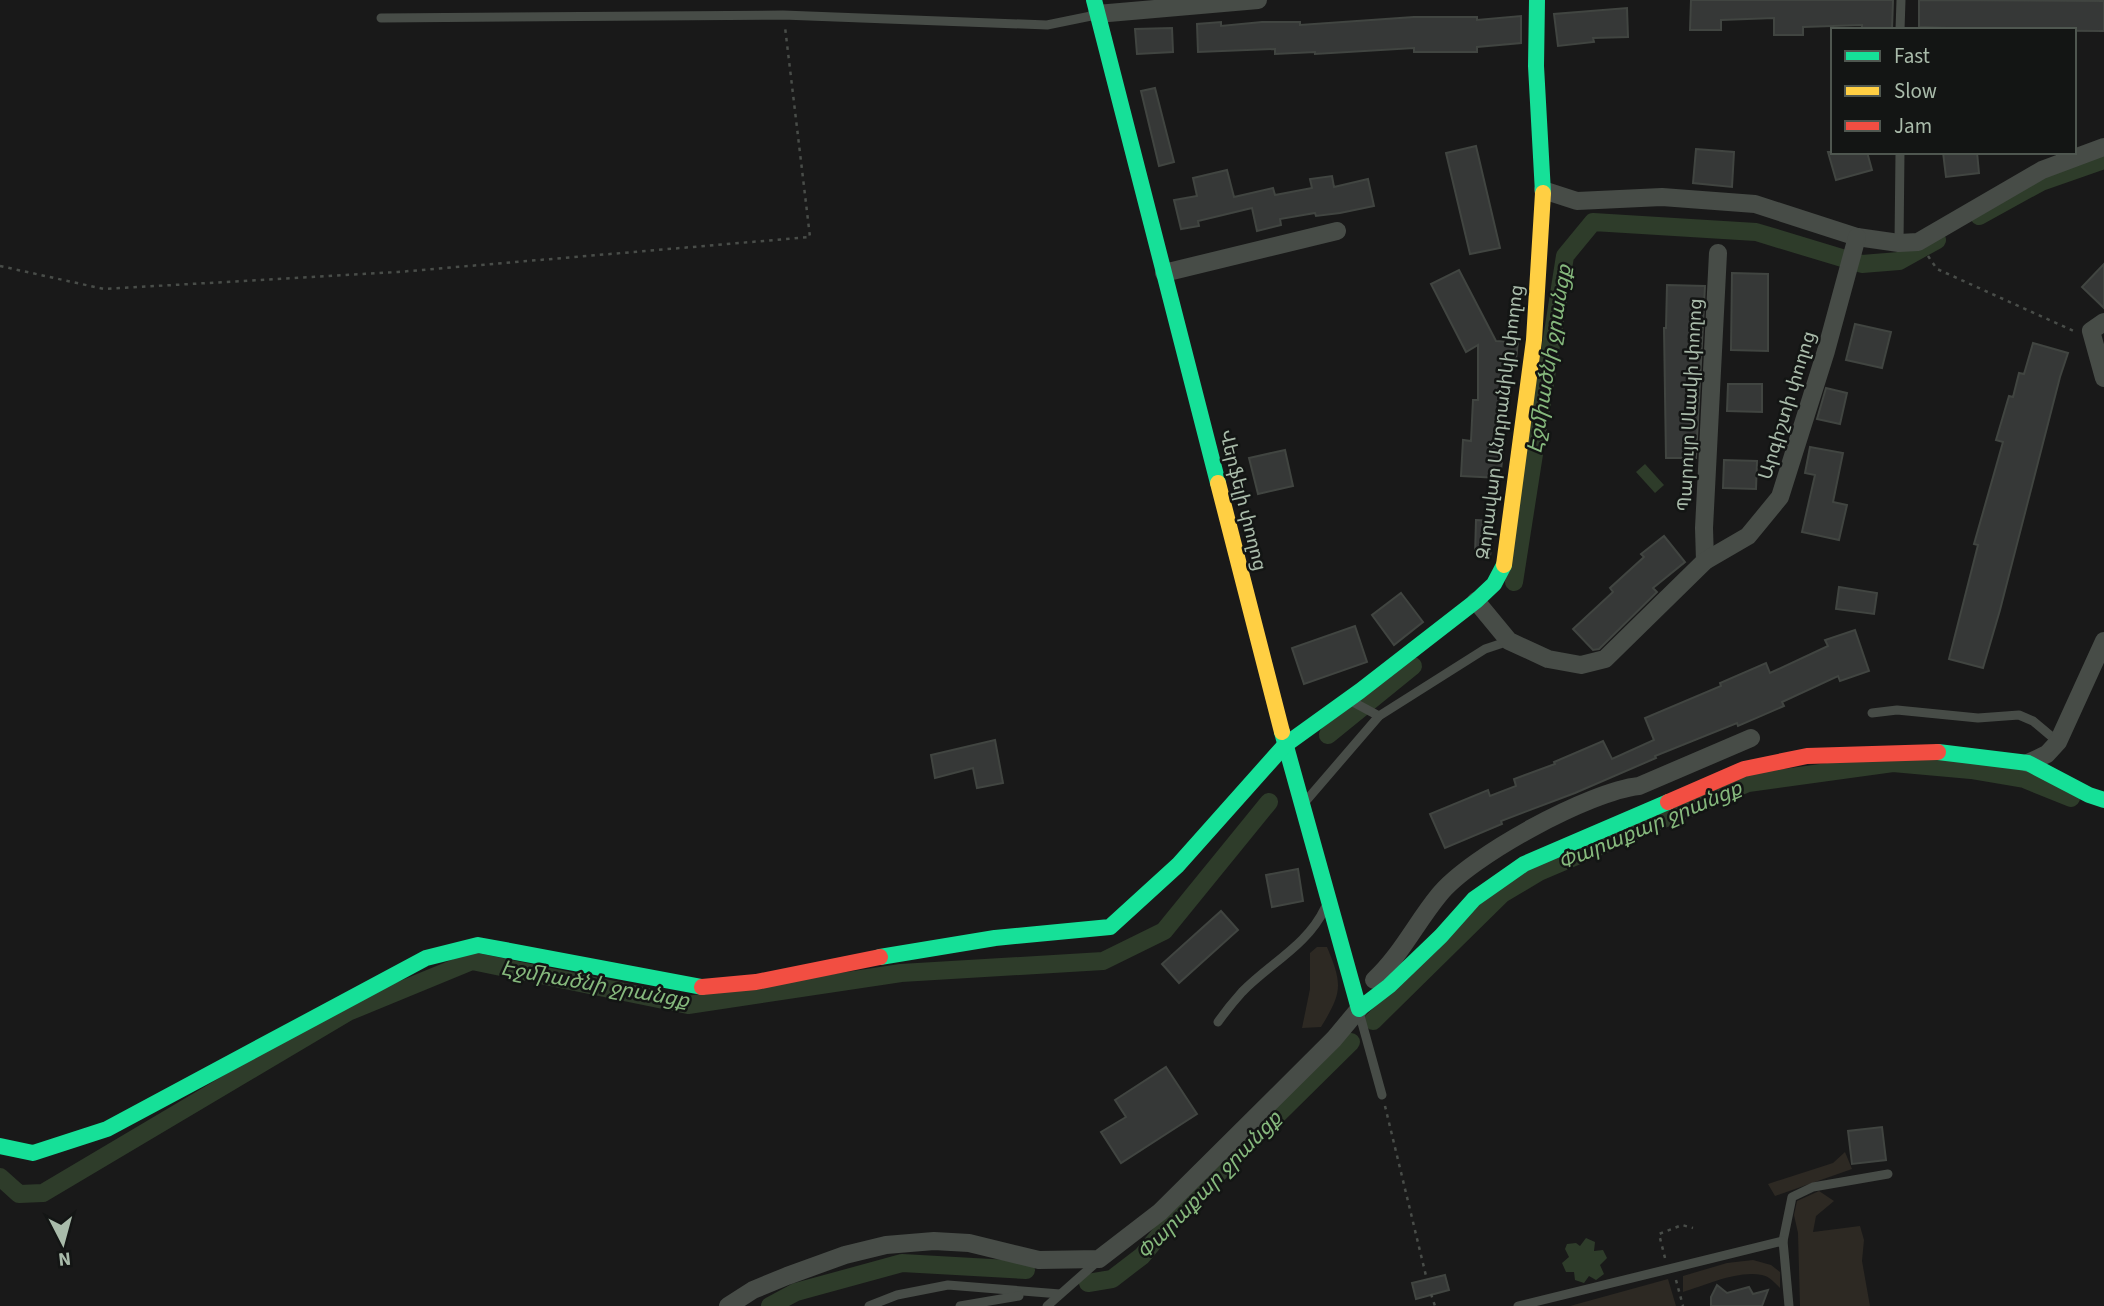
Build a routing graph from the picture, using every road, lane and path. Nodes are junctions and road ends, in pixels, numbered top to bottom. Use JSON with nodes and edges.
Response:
{"nodes":[{"id":1,"x":1258,"y":0,"type":"edge"},
{"id":2,"x":1538,"y":0,"type":"edge"},
{"id":3,"x":1901,"y":0,"type":"edge"},
{"id":4,"x":1096,"y":7,"type":"edge"},
{"id":5,"x":783,"y":15,"type":"junction"},
{"id":6,"x":381,"y":18,"type":"dead end"},
{"id":7,"x":1900,"y":28,"type":"edge"},
{"id":8,"x":2104,"y":146,"type":"edge"},
{"id":9,"x":1900,"y":154,"type":"edge"},
{"id":10,"x":1544,"y":190,"type":"junction"},
{"id":11,"x":1337,"y":230,"type":"dead end"},
{"id":12,"x":1855,"y":243,"type":"junction"},
{"id":13,"x":1899,"y":243,"type":"junction"},
{"id":14,"x":1718,"y":253,"type":"dead end"},
{"id":15,"x":1932,"y":260,"type":"dead end"},
{"id":16,"x":0,"y":266,"type":"edge"},
{"id":17,"x":1164,"y":273,"type":"junction"},
{"id":18,"x":2097,"y":326,"type":"edge"},
{"id":19,"x":2104,"y":378,"type":"edge"},
{"id":20,"x":1705,"y":561,"type":"junction"},
{"id":21,"x":1476,"y":601,"type":"junction"},
{"id":22,"x":1510,"y":641,"type":"junction"},
{"id":23,"x":2104,"y":641,"type":"edge"},
{"id":24,"x":1350,"y":701,"type":"junction"},
{"id":25,"x":1872,"y":713,"type":"dead end"},
{"id":26,"x":1377,"y":714,"type":"junction"},
{"id":27,"x":1751,"y":737,"type":"dead end"},
{"id":28,"x":2058,"y":742,"type":"junction"},
{"id":29,"x":1285,"y":745,"type":"junction"},
{"id":30,"x":2028,"y":763,"type":"junction"},
{"id":31,"x":2104,"y":800,"type":"edge"},
{"id":32,"x":1301,"y":807,"type":"junction"},
{"id":33,"x":1329,"y":901,"type":"junction"},
{"id":34,"x":1351,"y":974,"type":"junction"},
{"id":35,"x":1397,"y":979,"type":"junction"},
{"id":36,"x":1374,"y":980,"type":"junction"},
{"id":37,"x":1359,"y":1010,"type":"junction"},
{"id":38,"x":1217,"y":1022,"type":"dead end"},
{"id":39,"x":1383,"y":1099,"type":"joint"},
{"id":40,"x":0,"y":1146,"type":"edge"},
{"id":41,"x":1888,"y":1174,"type":"dead end"},
{"id":42,"x":1693,"y":1228,"type":"dead end"},
{"id":43,"x":1783,"y":1241,"type":"junction"},
{"id":44,"x":1099,"y":1259,"type":"junction"},
{"id":45,"x":1668,"y":1268,"type":"junction"},
{"id":46,"x":1427,"y":1280,"type":"dead end"},
{"id":47,"x":1678,"y":1285,"type":"dead end"},
{"id":48,"x":1031,"y":1294,"type":"junction"},
{"id":49,"x":1060,"y":1294,"type":"junction"},
{"id":50,"x":1431,"y":1294,"type":"dead end"},
{"id":51,"x":728,"y":1306,"type":"edge"},
{"id":52,"x":869,"y":1306,"type":"edge"},
{"id":53,"x":960,"y":1306,"type":"edge"},
{"id":54,"x":1047,"y":1306,"type":"edge"},
{"id":55,"x":1435,"y":1306,"type":"edge"},
{"id":56,"x":1518,"y":1306,"type":"edge"},
{"id":57,"x":1683,"y":1306,"type":"edge"},
{"id":58,"x":1788,"y":1306,"type":"edge"}],
"edges":[{"from":1,"to":4,"type":"street"},
{"from":2,"to":10,"type":"street","name":"Զորավար Անդրանիկի փողոց"},
{"from":3,"to":7,"type":"lane"},
{"from":4,"to":5,"type":"lane"},
{"from":4,"to":17,"type":"street","name":"Վերֆելի փողոց"},
{"from":5,"to":6,"type":"lane"},
{"from":5,"to":16,"type":"path"},
{"from":8,"to":13,"type":"street"},
{"from":9,"to":13,"type":"lane"},
{"from":10,"to":12,"type":"street"},
{"from":10,"to":21,"type":"street","name":"Զորավար Անդրանիկի փողոց"},
{"from":11,"to":17,"type":"street"},
{"from":12,"to":13,"type":"street"},
{"from":12,"to":20,"type":"street","name":"Արգիշտի փողոց"},
{"from":14,"to":20,"type":"street","name":"Պարույր Սևակի փողոց"},
{"from":15,"to":18,"type":"path"},
{"from":17,"to":29,"type":"street","name":"Վերֆելի փողոց"},
{"from":18,"to":19,"type":"street"},
{"from":20,"to":22,"type":"street","name":"Արգիշտի փողոց"},
{"from":21,"to":22,"type":"street","name":"Արգիշտի փողոց"},
{"from":21,"to":24,"type":"street","name":"Զորավար Անդրանիկի փողոց"},
{"from":22,"to":26,"type":"lane"},
{"from":23,"to":28,"type":"street"},
{"from":24,"to":26,"type":"lane"},
{"from":24,"to":29,"type":"street","name":"Զորավար Անդրանիկի փողոց"},
{"from":25,"to":28,"type":"lane"},
{"from":26,"to":32,"type":"lane"},
{"from":27,"to":36,"type":"street"},
{"from":28,"to":30,"type":"street"},
{"from":29,"to":32,"type":"street","name":"Վերֆելի փողոց"},
{"from":29,"to":40,"type":"street","name":"Զորավար Անդրանիկի փողոց"},
{"from":30,"to":31,"type":"street"},
{"from":30,"to":35,"type":"street"},
{"from":32,"to":33,"type":"street","name":"Վերֆելի փողոց"},
{"from":33,"to":34,"type":"street","name":"Վերֆելի փողոց"},
{"from":33,"to":38,"type":"lane"},
{"from":34,"to":36,"type":"street"},
{"from":34,"to":37,"type":"street","name":"Վերֆելի փողոց"},
{"from":35,"to":36,"type":"street"},
{"from":35,"to":37,"type":"street"},
{"from":37,"to":39,"type":"lane"},
{"from":37,"to":44,"type":"street"},
{"from":39,"to":46,"type":"path"},
{"from":41,"to":43,"type":"lane"},
{"from":42,"to":45,"type":"path"},
{"from":43,"to":45,"type":"lane"},
{"from":43,"to":58,"type":"lane"},
{"from":44,"to":49,"type":"lane"},
{"from":44,"to":51,"type":"street"},
{"from":45,"to":56,"type":"lane"},
{"from":47,"to":57,"type":"path"},
{"from":48,"to":49,"type":"lane"},
{"from":48,"to":52,"type":"lane"},
{"from":48,"to":53,"type":"lane"},
{"from":49,"to":54,"type":"lane"},
{"from":50,"to":55,"type":"path"}]}
